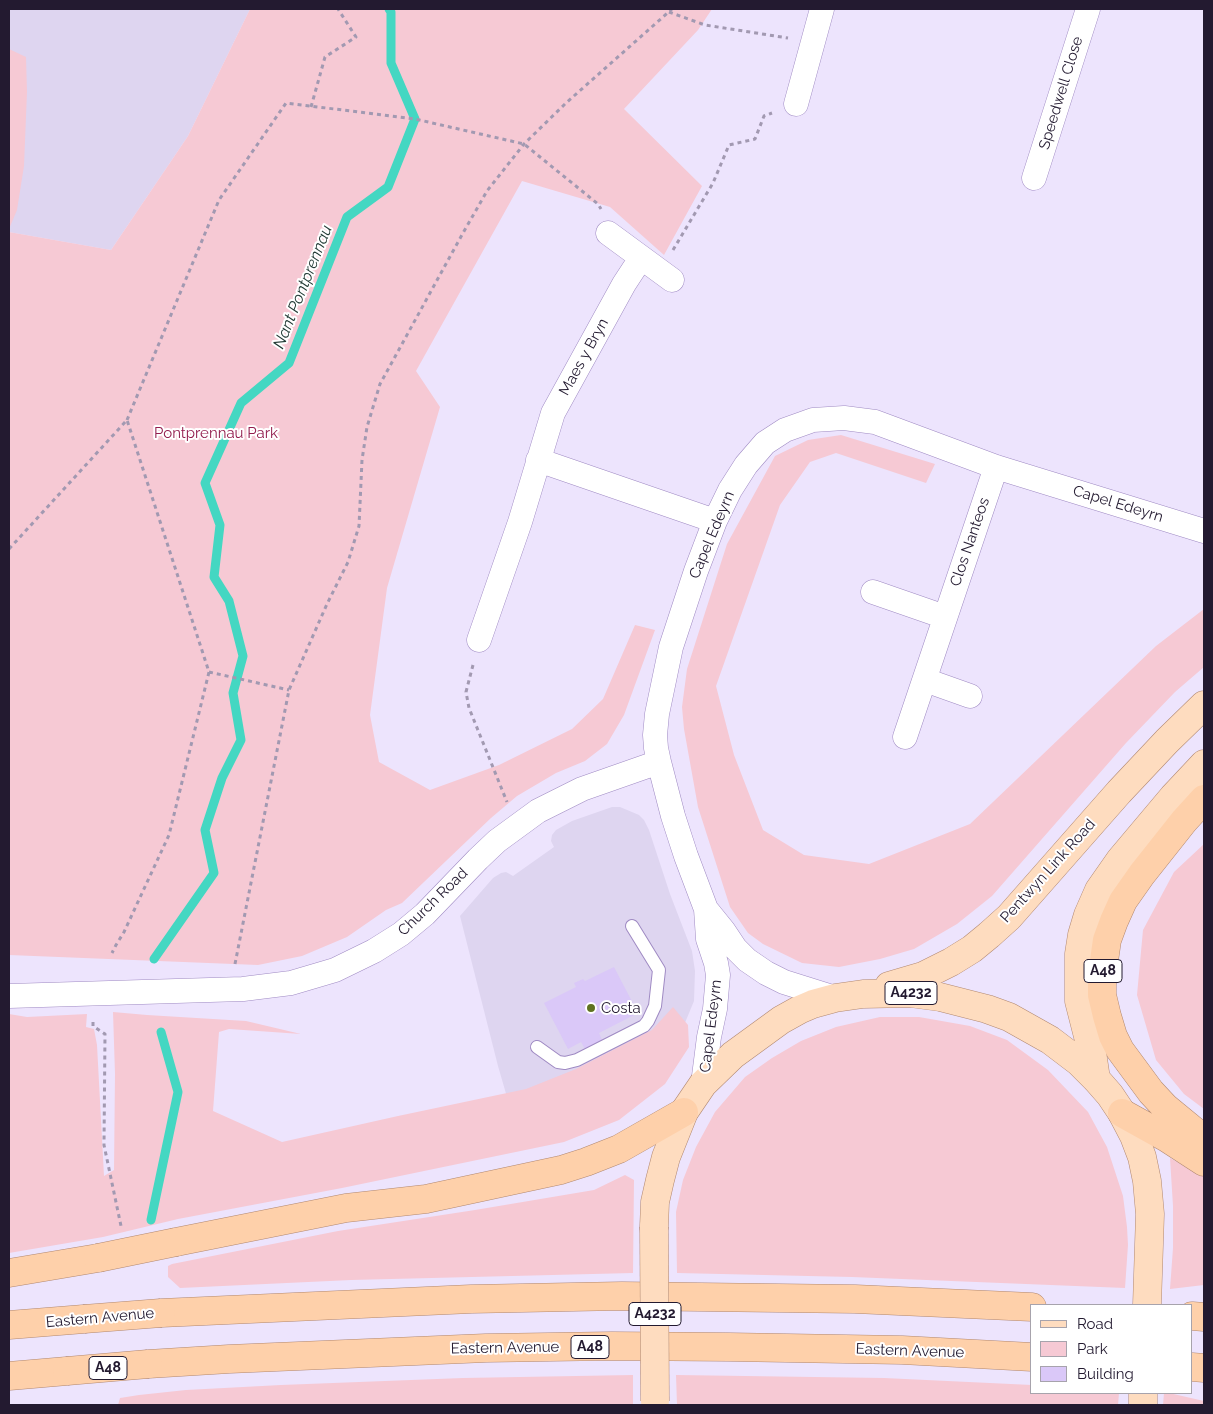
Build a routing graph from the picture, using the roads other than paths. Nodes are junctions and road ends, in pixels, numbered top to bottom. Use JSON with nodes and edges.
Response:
{"nodes":[{"id":1,"x":822,"y":9,"type":"edge"},
{"id":2,"x":1088,"y":9,"type":"edge"},
{"id":3,"x":796,"y":104,"type":"road end"},
{"id":4,"x":1034,"y":178,"type":"dead end"},
{"id":5,"x":608,"y":233,"type":"road end"},
{"id":6,"x":641,"y":258,"type":"junction"},
{"id":7,"x":666,"y":276,"type":"road end"},
{"id":8,"x":538,"y":460,"type":"junction"},
{"id":9,"x":996,"y":466,"type":"junction"},
{"id":10,"x":716,"y":521,"type":"junction"},
{"id":11,"x":1204,"y":531,"type":"edge"},
{"id":12,"x":873,"y":592,"type":"dead end"},
{"id":13,"x":945,"y":617,"type":"junction"},
{"id":14,"x":479,"y":640,"type":"road end"},
{"id":15,"x":925,"y":680,"type":"junction"},
{"id":16,"x":970,"y":696,"type":"dead end"},
{"id":17,"x":1204,"y":705,"type":"edge"},
{"id":18,"x":905,"y":737,"type":"dead end"},
{"id":19,"x":659,"y":762,"type":"junction"},
{"id":20,"x":1204,"y":764,"type":"edge"},
{"id":21,"x":1204,"y":798,"type":"edge"},
{"id":22,"x":706,"y":909,"type":"junction"},
{"id":23,"x":632,"y":926,"type":"dead end"},
{"id":24,"x":864,"y":994,"type":"junction"},
{"id":25,"x":9,"y":996,"type":"edge"},
{"id":26,"x":835,"y":998,"type":"junction"},
{"id":27,"x":537,"y":1048,"type":"dead end"},
{"id":28,"x":1096,"y":1079,"type":"junction"},
{"id":29,"x":703,"y":1084,"type":"junction"},
{"id":30,"x":684,"y":1112,"type":"junction"},
{"id":31,"x":1122,"y":1113,"type":"junction"},
{"id":32,"x":1204,"y":1138,"type":"edge"},
{"id":33,"x":1204,"y":1162,"type":"edge"},
{"id":34,"x":9,"y":1273,"type":"edge"},
{"id":35,"x":1147,"y":1304,"type":"edge"},
{"id":36,"x":1030,"y":1307,"type":"edge"},
{"id":37,"x":9,"y":1325,"type":"edge"},
{"id":38,"x":1030,"y":1356,"type":"edge"},
{"id":39,"x":9,"y":1376,"type":"edge"},
{"id":40,"x":656,"y":1403,"type":"edge"}],
"edges":[{"from":1,"to":3,"type":"street"},
{"from":2,"to":4,"type":"street","name":"Speedwell Close"},
{"from":5,"to":6,"type":"street"},
{"from":6,"to":7,"type":"street"},
{"from":6,"to":8,"type":"street","name":"Maes y Bryn"},
{"from":8,"to":10,"type":"street"},
{"from":8,"to":14,"type":"street","name":"Maes y Bryn"},
{"from":9,"to":10,"type":"street","name":"Capel Edeyrn"},
{"from":9,"to":11,"type":"street","name":"Capel Edeyrn"},
{"from":9,"to":13,"type":"street","name":"Clos Nanteos"},
{"from":10,"to":19,"type":"street","name":"Capel Edeyrn"},
{"from":12,"to":13,"type":"street"},
{"from":13,"to":15,"type":"street","name":"Clos Nanteos"},
{"from":15,"to":16,"type":"street"},
{"from":15,"to":18,"type":"street","name":"Clos Nanteos"},
{"from":17,"to":24,"type":"main road","name":"Pentwyn Link Road","number":"A4232"},
{"from":19,"to":22,"type":"street","name":"Capel Edeyrn"},
{"from":19,"to":25,"type":"street","name":"Church Road"},
{"from":20,"to":28,"type":"main road"},
{"from":21,"to":32,"type":"highway","number":"A48"},
{"from":22,"to":26,"type":"street","name":"Capel Edeyrn"},
{"from":22,"to":29,"type":"street","name":"Capel Edeyrn"},
{"from":23,"to":27,"type":"lane"},
{"from":24,"to":26,"type":"main road","number":"A4232"},
{"from":24,"to":28,"type":"main road","number":"A4232"},
{"from":26,"to":29,"type":"main road","number":"A4232"},
{"from":28,"to":31,"type":"main road","number":"A4232"},
{"from":29,"to":30,"type":"main road","number":"A4232"},
{"from":30,"to":34,"type":"highway","bridge":true},
{"from":30,"to":40,"type":"main road","number":"A4232","bridge":true},
{"from":31,"to":33,"type":"highway"},
{"from":31,"to":35,"type":"main road","number":"A4232"},
{"from":36,"to":37,"type":"highway","name":"Eastern Avenue","bridge":true},
{"from":38,"to":39,"type":"highway","name":"Eastern Avenue","number":"A48","bridge":true}]}
